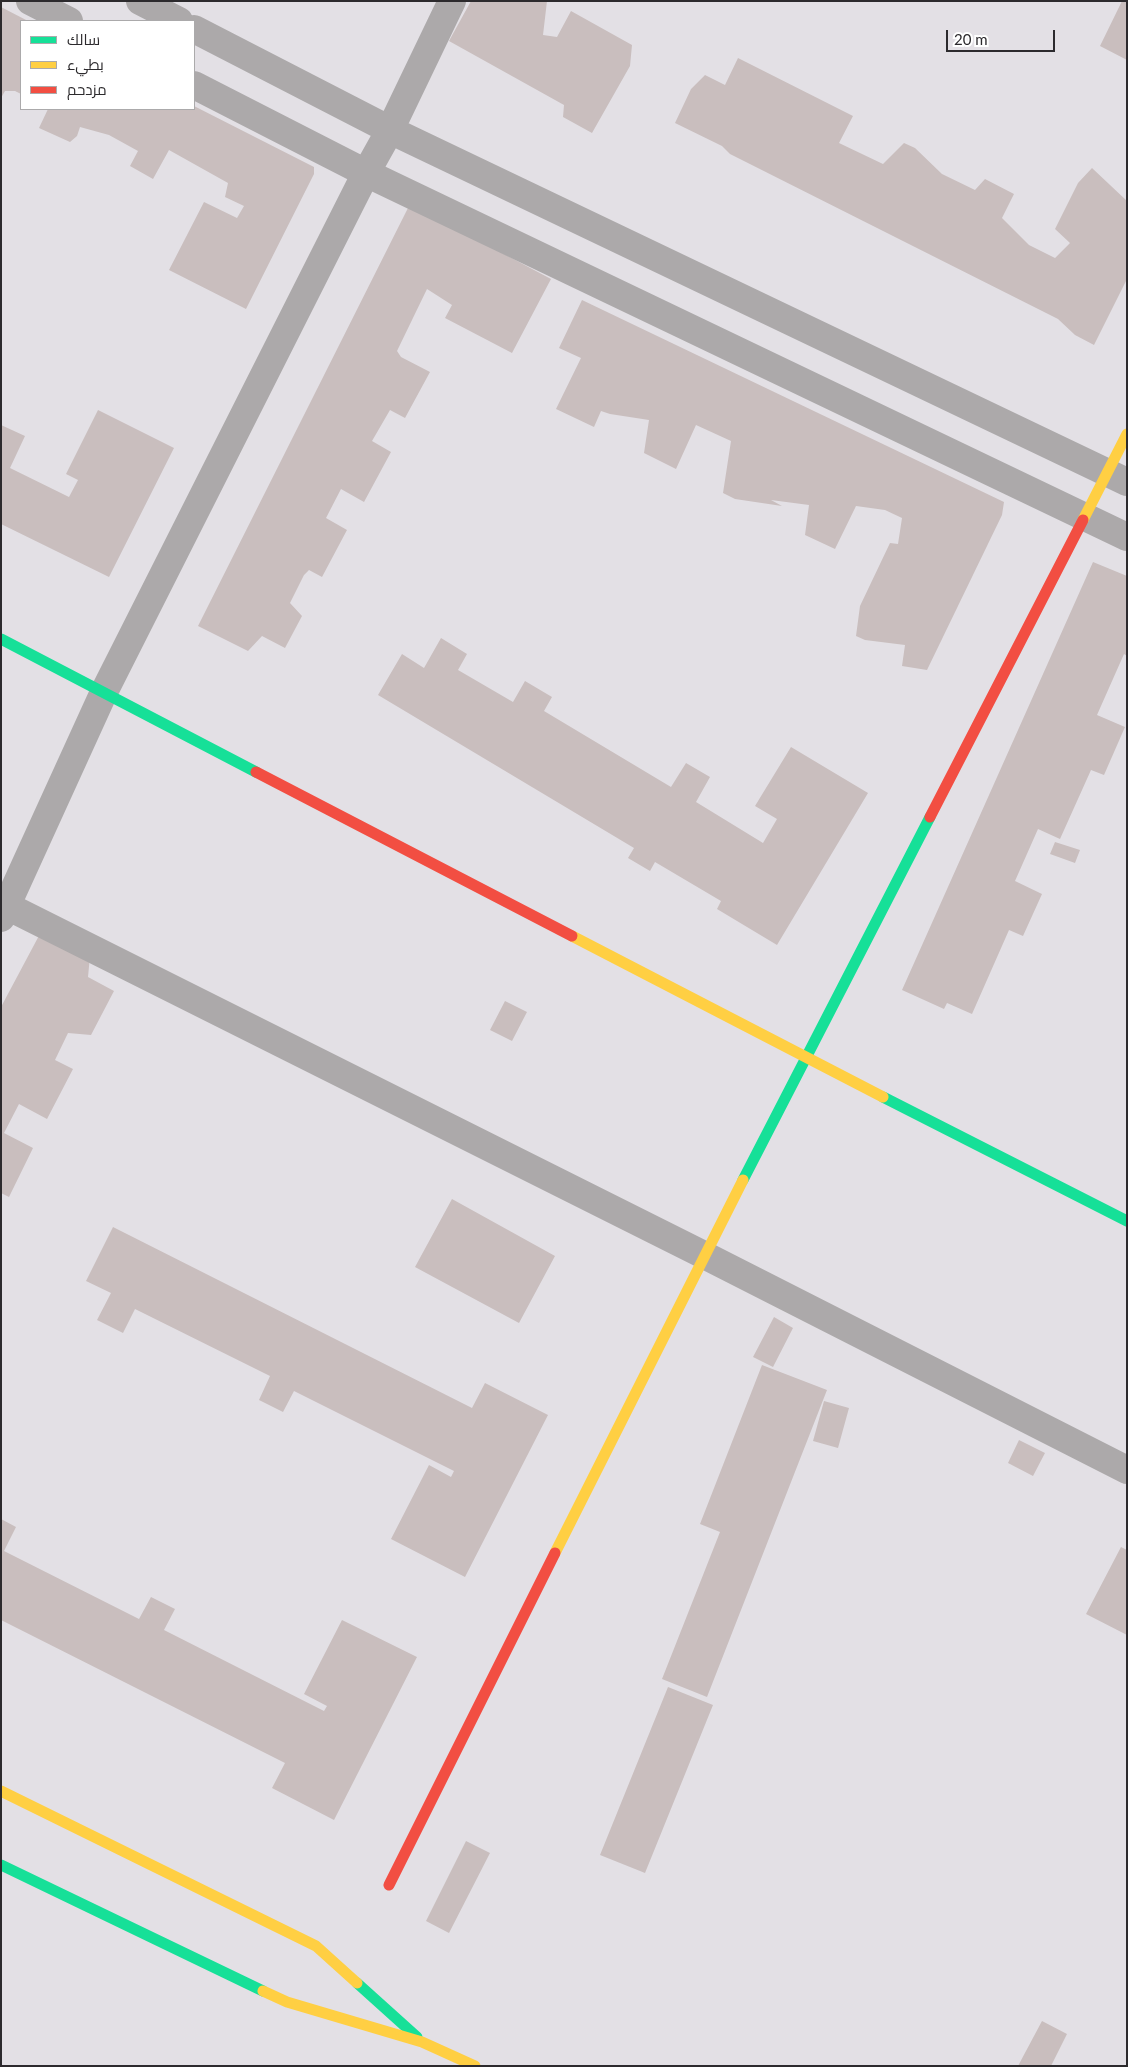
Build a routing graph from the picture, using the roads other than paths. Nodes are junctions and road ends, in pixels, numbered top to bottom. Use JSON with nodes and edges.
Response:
{"nodes":[{"id":1,"x":30,"y":1,"type":"edge"},
{"id":2,"x":140,"y":1,"type":"edge"},
{"id":3,"x":452,"y":1,"type":"edge"},
{"id":4,"x":67,"y":20,"type":"edge"},
{"id":5,"x":177,"y":20,"type":"edge"},
{"id":6,"x":195,"y":30,"type":"edge"},
{"id":7,"x":195,"y":86,"type":"edge"},
{"id":8,"x":390,"y":130,"type":"junction"},
{"id":9,"x":366,"y":173,"type":"junction"},
{"id":10,"x":1127,"y":434,"type":"edge"},
{"id":11,"x":1117,"y":477,"type":"edge"},
{"id":12,"x":1085,"y":515,"type":"junction"},
{"id":13,"x":1127,"y":537,"type":"edge"},
{"id":14,"x":1,"y":639,"type":"edge"},
{"id":15,"x":104,"y":692,"type":"junction"},
{"id":16,"x":3,"y":909,"type":"edge"},
{"id":17,"x":806,"y":1058,"type":"junction"},
{"id":18,"x":1127,"y":1222,"type":"edge"},
{"id":19,"x":704,"y":1255,"type":"junction"},
{"id":20,"x":1127,"y":1470,"type":"edge"},
{"id":21,"x":1,"y":1792,"type":"edge"},
{"id":22,"x":1,"y":1865,"type":"edge"},
{"id":23,"x":388,"y":1885,"type":"dead end"},
{"id":24,"x":422,"y":2042,"type":"junction"},
{"id":25,"x":475,"y":2066,"type":"edge"}],
"edges":[{"from":1,"to":4,"type":"street"},
{"from":2,"to":5,"type":"street"},
{"from":3,"to":8,"type":"street"},
{"from":6,"to":8,"type":"street"},
{"from":7,"to":9,"type":"street"},
{"from":8,"to":9,"type":"street"},
{"from":8,"to":11,"type":"street"},
{"from":9,"to":12,"type":"street"},
{"from":9,"to":15,"type":"street"},
{"from":10,"to":11,"type":"street"},
{"from":11,"to":12,"type":"street"},
{"from":12,"to":13,"type":"street"},
{"from":12,"to":17,"type":"street"},
{"from":14,"to":15,"type":"street"},
{"from":15,"to":16,"type":"street"},
{"from":15,"to":17,"type":"street"},
{"from":16,"to":19,"type":"street"},
{"from":17,"to":18,"type":"street"},
{"from":17,"to":19,"type":"street"},
{"from":19,"to":20,"type":"street"},
{"from":19,"to":23,"type":"street"},
{"from":21,"to":24,"type":"street"},
{"from":22,"to":24,"type":"street"},
{"from":24,"to":25,"type":"street"}]}
